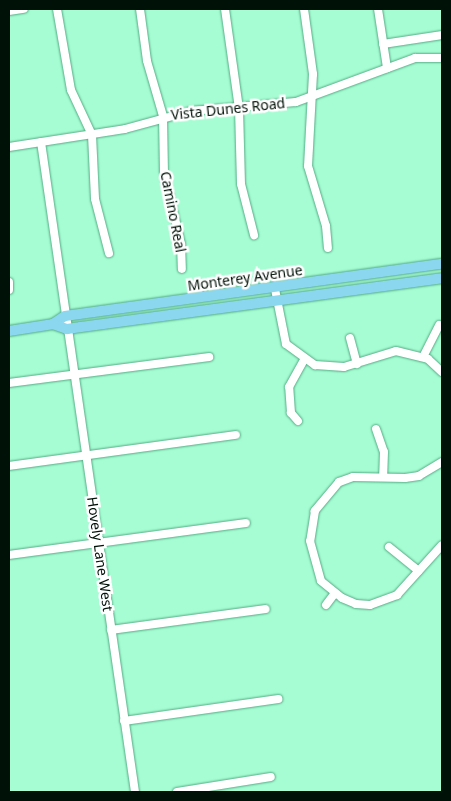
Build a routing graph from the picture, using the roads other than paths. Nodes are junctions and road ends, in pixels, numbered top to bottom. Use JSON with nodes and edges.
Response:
{"nodes":[{"id":1,"x":24,"y":9,"type":"edge"},
{"id":2,"x":57,"y":9,"type":"edge"},
{"id":3,"x":140,"y":9,"type":"edge"},
{"id":4,"x":225,"y":9,"type":"edge"},
{"id":5,"x":304,"y":9,"type":"edge"},
{"id":6,"x":378,"y":9,"type":"edge"},
{"id":7,"x":9,"y":11,"type":"edge"},
{"id":8,"x":442,"y":35,"type":"edge"},
{"id":9,"x":383,"y":44,"type":"junction"},
{"id":10,"x":442,"y":58,"type":"edge"},
{"id":11,"x":387,"y":68,"type":"junction"},
{"id":12,"x":312,"y":98,"type":"junction"},
{"id":13,"x":239,"y":108,"type":"junction"},
{"id":14,"x":163,"y":116,"type":"junction"},
{"id":15,"x":92,"y":135,"type":"junction"},
{"id":16,"x":40,"y":142,"type":"junction"},
{"id":17,"x":9,"y":147,"type":"edge"},
{"id":18,"x":254,"y":235,"type":"dead end"},
{"id":19,"x":328,"y":248,"type":"dead end"},
{"id":20,"x":109,"y":253,"type":"dead end"},
{"id":21,"x":442,"y":264,"type":"edge"},
{"id":22,"x":182,"y":269,"type":"dead end"},
{"id":23,"x":442,"y":278,"type":"edge"},
{"id":24,"x":9,"y":282,"type":"edge"},
{"id":25,"x":275,"y":289,"type":"junction"},
{"id":26,"x":9,"y":290,"type":"edge"},
{"id":27,"x":276,"y":301,"type":"junction"},
{"id":28,"x":65,"y":316,"type":"junction"},
{"id":29,"x":53,"y":324,"type":"junction"},
{"id":30,"x":438,"y":325,"type":"dead end"},
{"id":31,"x":67,"y":328,"type":"junction"},
{"id":32,"x":9,"y":331,"type":"edge"},
{"id":33,"x":350,"y":338,"type":"dead end"},
{"id":34,"x":209,"y":357,"type":"dead end"},
{"id":35,"x":423,"y":357,"type":"junction"},
{"id":36,"x":304,"y":360,"type":"junction"},
{"id":37,"x":357,"y":364,"type":"junction"},
{"id":38,"x":442,"y":372,"type":"edge"},
{"id":39,"x":73,"y":374,"type":"junction"},
{"id":40,"x":9,"y":383,"type":"edge"},
{"id":41,"x":298,"y":421,"type":"dead end"},
{"id":42,"x":376,"y":429,"type":"dead end"},
{"id":43,"x":236,"y":435,"type":"dead end"},
{"id":44,"x":85,"y":456,"type":"junction"},
{"id":45,"x":442,"y":462,"type":"edge"},
{"id":46,"x":9,"y":466,"type":"edge"},
{"id":47,"x":383,"y":476,"type":"junction"},
{"id":48,"x":246,"y":523,"type":"dead end"},
{"id":49,"x":98,"y":542,"type":"junction"},
{"id":50,"x":442,"y":545,"type":"edge"},
{"id":51,"x":389,"y":547,"type":"dead end"},
{"id":52,"x":9,"y":554,"type":"edge"},
{"id":53,"x":419,"y":571,"type":"junction"},
{"id":54,"x":335,"y":593,"type":"junction"},
{"id":55,"x":326,"y":605,"type":"dead end"},
{"id":56,"x":266,"y":609,"type":"dead end"},
{"id":57,"x":111,"y":630,"type":"junction"},
{"id":58,"x":278,"y":699,"type":"dead end"},
{"id":59,"x":124,"y":721,"type":"junction"},
{"id":60,"x":270,"y":777,"type":"dead end"},
{"id":61,"x":135,"y":792,"type":"edge"},
{"id":62,"x":177,"y":792,"type":"edge"},
{"id":63,"x":187,"y":792,"type":"edge"}],
"edges":[{"from":1,"to":7,"type":"street"},
{"from":2,"to":15,"type":"street"},
{"from":3,"to":14,"type":"street","name":"Camino Real"},
{"from":4,"to":13,"type":"street"},
{"from":5,"to":12,"type":"street"},
{"from":6,"to":9,"type":"street"},
{"from":8,"to":9,"type":"street"},
{"from":9,"to":11,"type":"street"},
{"from":10,"to":11,"type":"street","name":"Vista Dunes Road"},
{"from":11,"to":12,"type":"street","name":"Vista Dunes Road"},
{"from":12,"to":13,"type":"street","name":"Vista Dunes Road"},
{"from":12,"to":19,"type":"street"},
{"from":13,"to":14,"type":"street","name":"Vista Dunes Road"},
{"from":13,"to":18,"type":"street"},
{"from":14,"to":15,"type":"street","name":"Vista Dunes Road"},
{"from":14,"to":22,"type":"street","name":"Camino Real"},
{"from":15,"to":16,"type":"street","name":"Vista Dunes Road"},
{"from":15,"to":20,"type":"street"},
{"from":16,"to":17,"type":"street","name":"Vista Dunes Road"},
{"from":16,"to":28,"type":"street","name":"Hovely Lane West"},
{"from":21,"to":25,"type":"main road","name":"Monterey Avenue"},
{"from":23,"to":27,"type":"main road","name":"Monterey Avenue"},
{"from":24,"to":26,"type":"street"},
{"from":25,"to":27,"type":"street"},
{"from":25,"to":28,"type":"main road","name":"Monterey Avenue"},
{"from":27,"to":31,"type":"main road","name":"Monterey Avenue"},
{"from":27,"to":36,"type":"street"},
{"from":28,"to":29,"type":"main road","name":"Monterey Avenue"},
{"from":28,"to":31,"type":"street","name":"Hovely Lane West"},
{"from":29,"to":31,"type":"main road","name":"Monterey Avenue"},
{"from":29,"to":32,"type":"main road","name":"Monterey Avenue"},
{"from":30,"to":35,"type":"street"},
{"from":31,"to":39,"type":"street","name":"Hovely Lane West"},
{"from":33,"to":37,"type":"street"},
{"from":34,"to":39,"type":"street"},
{"from":35,"to":37,"type":"street"},
{"from":35,"to":38,"type":"street"},
{"from":36,"to":37,"type":"street"},
{"from":36,"to":41,"type":"street"},
{"from":39,"to":40,"type":"street"},
{"from":39,"to":44,"type":"street","name":"Hovely Lane West"},
{"from":42,"to":47,"type":"street"},
{"from":43,"to":44,"type":"street"},
{"from":44,"to":46,"type":"street"},
{"from":44,"to":49,"type":"street","name":"Hovely Lane West"},
{"from":45,"to":47,"type":"street"},
{"from":47,"to":54,"type":"street"},
{"from":48,"to":49,"type":"street"},
{"from":49,"to":52,"type":"street"},
{"from":49,"to":57,"type":"street","name":"Hovely Lane West"},
{"from":50,"to":53,"type":"street"},
{"from":51,"to":53,"type":"street"},
{"from":53,"to":54,"type":"street"},
{"from":54,"to":55,"type":"street"},
{"from":56,"to":57,"type":"street"},
{"from":57,"to":59,"type":"street","name":"Hovely Lane West"},
{"from":58,"to":59,"type":"street"},
{"from":59,"to":61,"type":"street","name":"Hovely Lane West"},
{"from":60,"to":63,"type":"street"},
{"from":62,"to":63,"type":"street"}]}
